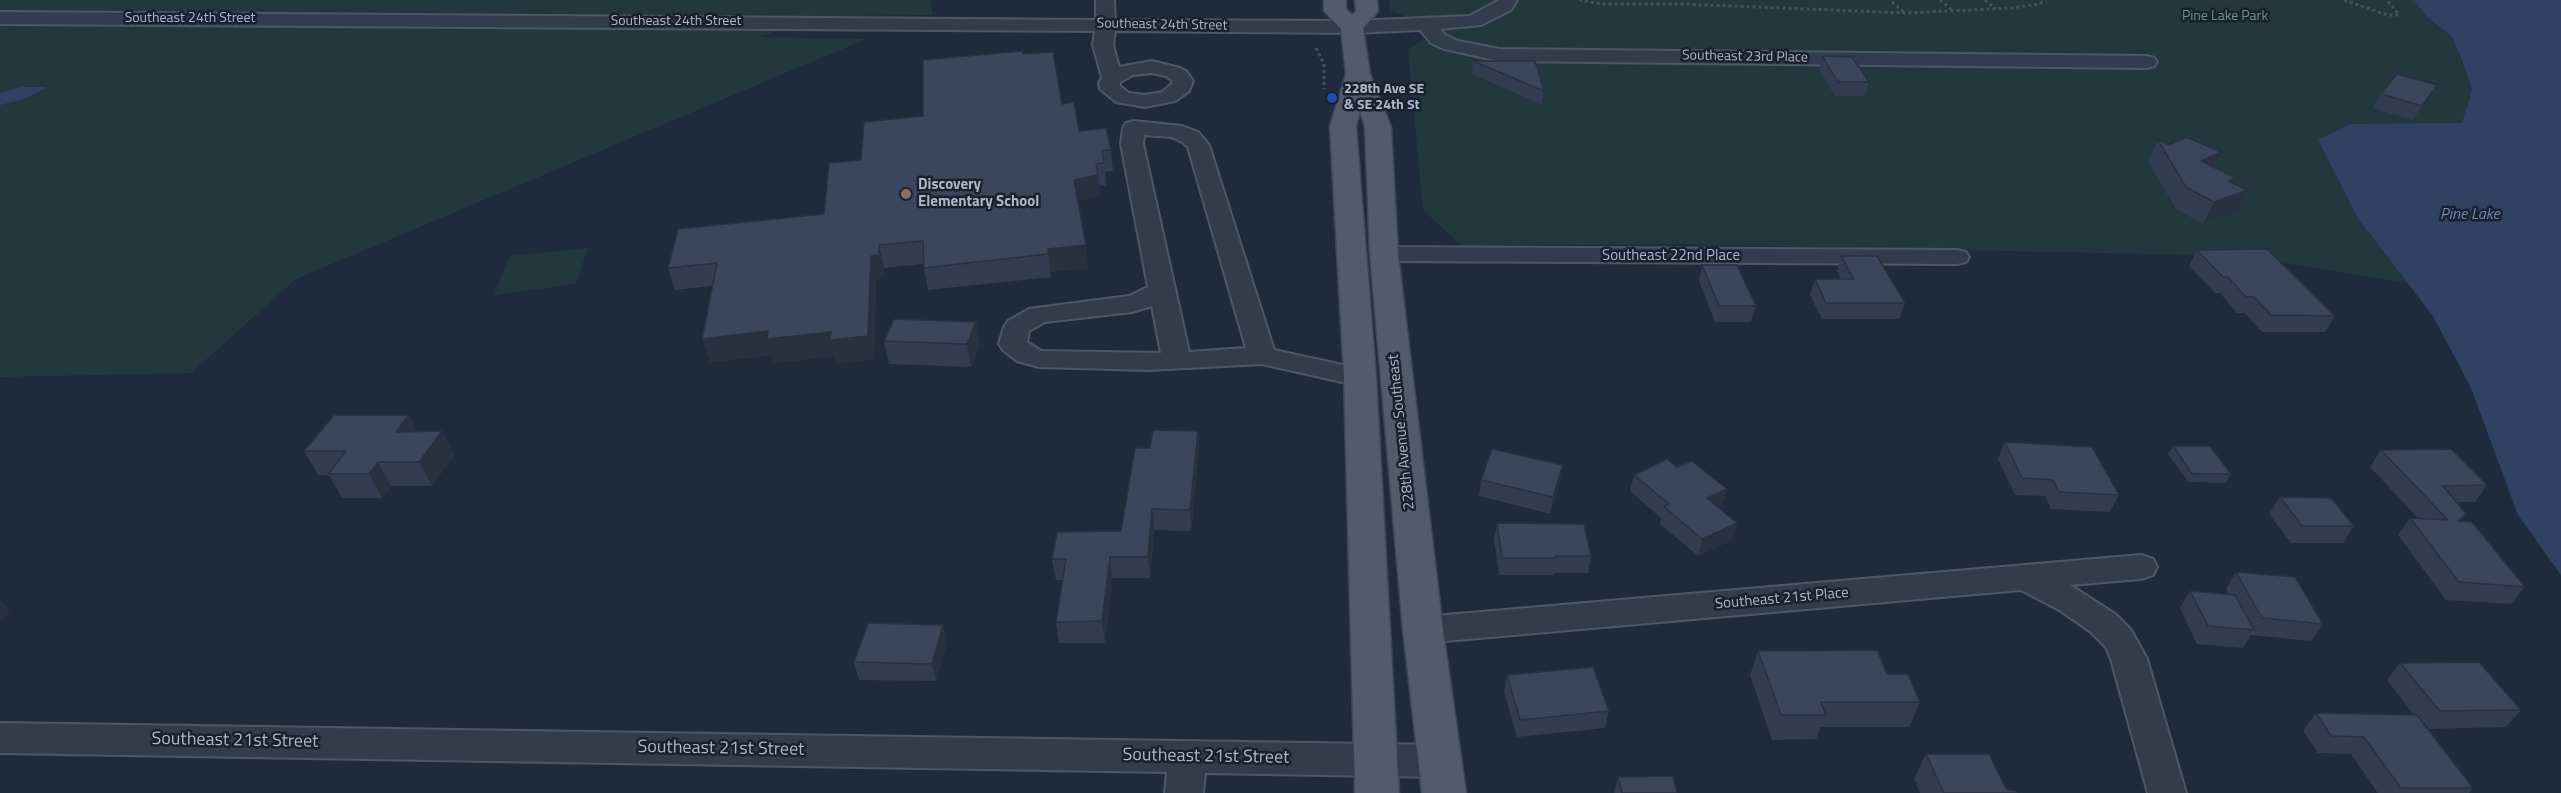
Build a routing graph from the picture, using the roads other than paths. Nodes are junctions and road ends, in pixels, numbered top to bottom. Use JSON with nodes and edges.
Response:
{"nodes":[{"id":1,"x":77,"y":0,"type":"edge"},
{"id":2,"x":1105,"y":0,"type":"edge"},
{"id":3,"x":1335,"y":0,"type":"edge"},
{"id":4,"x":1366,"y":0,"type":"edge"},
{"id":5,"x":1508,"y":0,"type":"edge"},
{"id":6,"x":0,"y":17,"type":"edge"},
{"id":7,"x":1425,"y":24,"type":"junction"},
{"id":8,"x":1106,"y":25,"type":"junction"},
{"id":9,"x":1352,"y":27,"type":"junction"},
{"id":10,"x":2147,"y":62,"type":"dead end"},
{"id":11,"x":1358,"y":74,"type":"junction"},
{"id":12,"x":1112,"y":78,"type":"dead end"},
{"id":13,"x":1384,"y":254,"type":"junction"},
{"id":14,"x":1957,"y":257,"type":"dead end"},
{"id":15,"x":1161,"y":290,"type":"junction"},
{"id":16,"x":1262,"y":356,"type":"junction"},
{"id":17,"x":1177,"y":360,"type":"junction"},
{"id":18,"x":1360,"y":377,"type":"junction"},
{"id":19,"x":1409,"y":494,"type":"junction"},
{"id":20,"x":2141,"y":567,"type":"dead end"},
{"id":21,"x":2027,"y":578,"type":"junction"},
{"id":22,"x":1423,"y":630,"type":"junction"},
{"id":23,"x":0,"y":738,"type":"edge"},
{"id":24,"x":1188,"y":757,"type":"junction"},
{"id":25,"x":1375,"y":776,"type":"edge"},
{"id":26,"x":1443,"y":777,"type":"edge"},
{"id":27,"x":1184,"y":793,"type":"edge"},
{"id":28,"x":2167,"y":793,"type":"edge"}],
"edges":[{"from":1,"to":6,"type":"street"},
{"from":2,"to":8,"type":"street"},
{"from":3,"to":9,"type":"main road","name":"228th Avenue Southeast"},
{"from":4,"to":9,"type":"main road"},
{"from":5,"to":7,"type":"street"},
{"from":6,"to":8,"type":"street","name":"Southeast 24th Street"},
{"from":7,"to":9,"type":"street"},
{"from":7,"to":10,"type":"street","name":"Southeast 23rd Place"},
{"from":8,"to":9,"type":"street","name":"Southeast 24th Street"},
{"from":8,"to":12,"type":"street"},
{"from":9,"to":11,"type":"main road","name":"228th Avenue Southeast"},
{"from":11,"to":13,"type":"main road","name":"228th Avenue Southeast"},
{"from":11,"to":18,"type":"main road","name":"228th Avenue Southeast"},
{"from":13,"to":14,"type":"street","name":"Southeast 22nd Place"},
{"from":13,"to":19,"type":"main road","name":"228th Avenue Southeast"},
{"from":15,"to":16,"type":"street"},
{"from":15,"to":17,"type":"street"},
{"from":15,"to":17,"type":"street"},
{"from":16,"to":17,"type":"street"},
{"from":16,"to":18,"type":"street"},
{"from":18,"to":19,"type":"main road"},
{"from":18,"to":25,"type":"main road","name":"228th Avenue Southeast"},
{"from":19,"to":22,"type":"main road","name":"228th Avenue Southeast"},
{"from":20,"to":21,"type":"street","name":"Southeast 21st Place"},
{"from":21,"to":22,"type":"street","name":"Southeast 21st Place"},
{"from":21,"to":28,"type":"street"},
{"from":22,"to":26,"type":"main road","name":"228th Avenue Southeast"},
{"from":23,"to":24,"type":"street","name":"Southeast 21st Street"},
{"from":24,"to":25,"type":"street","name":"Southeast 21st Street"},
{"from":24,"to":27,"type":"street"},
{"from":25,"to":26,"type":"street","name":"Southeast 21st Street"}]}
